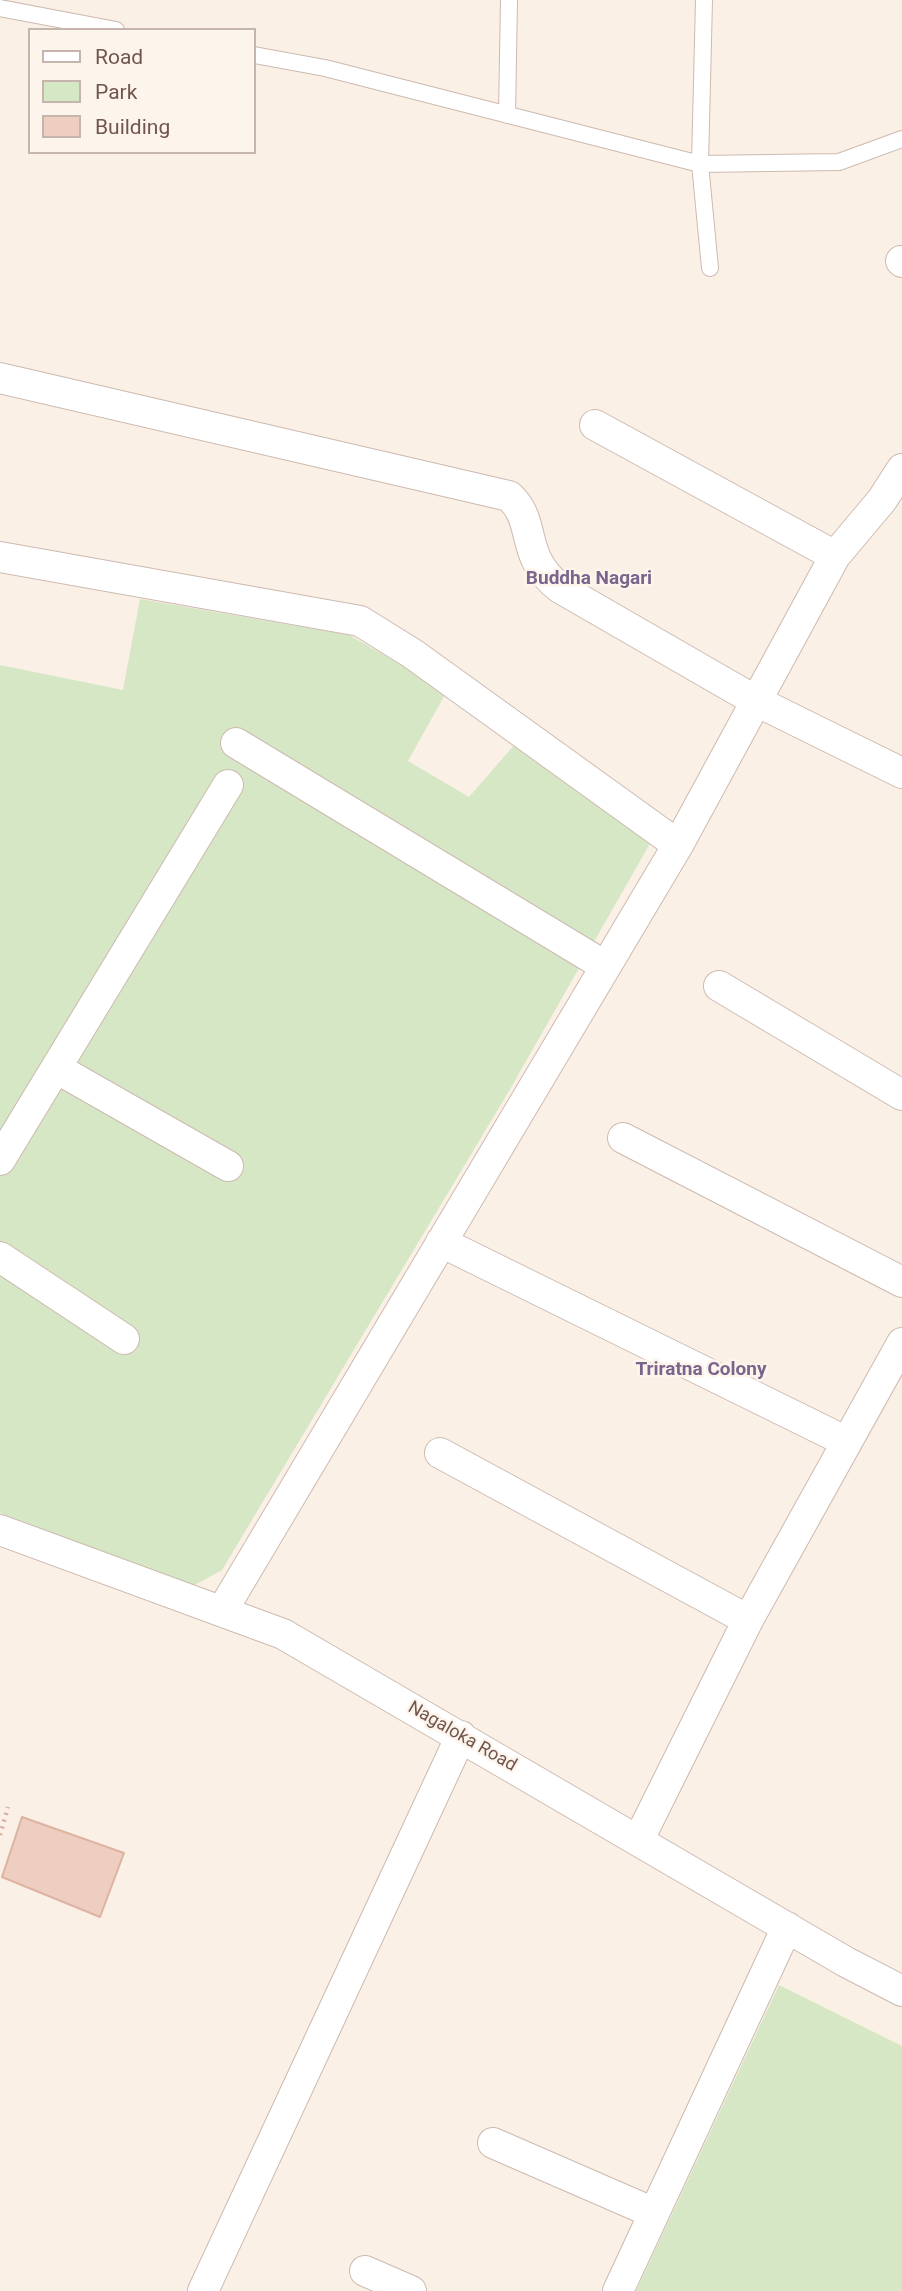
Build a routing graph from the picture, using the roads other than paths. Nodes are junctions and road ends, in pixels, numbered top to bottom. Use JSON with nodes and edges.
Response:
{"nodes":[{"id":1,"x":509,"y":0,"type":"edge"},
{"id":2,"x":704,"y":0,"type":"edge"},
{"id":3,"x":0,"y":8,"type":"edge"},
{"id":4,"x":105,"y":28,"type":"edge"},
{"id":5,"x":256,"y":55,"type":"edge"},
{"id":6,"x":507,"y":115,"type":"junction"},
{"id":7,"x":902,"y":139,"type":"edge"},
{"id":8,"x":699,"y":164,"type":"junction"},
{"id":9,"x":710,"y":268,"type":"dead end"},
{"id":10,"x":0,"y":378,"type":"edge"},
{"id":11,"x":595,"y":425,"type":"dead end"},
{"id":12,"x":902,"y":469,"type":"edge"},
{"id":13,"x":835,"y":556,"type":"junction"},
{"id":14,"x":0,"y":557,"type":"edge"},
{"id":15,"x":756,"y":701,"type":"junction"},
{"id":16,"x":236,"y":743,"type":"dead end"},
{"id":17,"x":902,"y":773,"type":"edge"},
{"id":18,"x":228,"y":785,"type":"dead end"},
{"id":19,"x":678,"y":845,"type":"junction"},
{"id":20,"x":605,"y":966,"type":"junction"},
{"id":21,"x":719,"y":986,"type":"dead end"},
{"id":22,"x":56,"y":1068,"type":"junction"},
{"id":23,"x":902,"y":1095,"type":"edge"},
{"id":24,"x":623,"y":1138,"type":"dead end"},
{"id":25,"x":0,"y":1160,"type":"edge"},
{"id":26,"x":228,"y":1166,"type":"dead end"},
{"id":27,"x":441,"y":1242,"type":"junction"},
{"id":28,"x":0,"y":1257,"type":"edge"},
{"id":29,"x":902,"y":1282,"type":"edge"},
{"id":30,"x":124,"y":1339,"type":"dead end"},
{"id":31,"x":902,"y":1343,"type":"edge"},
{"id":32,"x":845,"y":1441,"type":"junction"},
{"id":33,"x":440,"y":1453,"type":"dead end"},
{"id":34,"x":0,"y":1530,"type":"edge"},
{"id":35,"x":222,"y":1611,"type":"junction"},
{"id":36,"x":748,"y":1620,"type":"junction"},
{"id":37,"x":461,"y":1736,"type":"junction"},
{"id":38,"x":639,"y":1839,"type":"junction"},
{"id":39,"x":787,"y":1927,"type":"junction"},
{"id":40,"x":902,"y":1991,"type":"edge"},
{"id":41,"x":493,"y":2143,"type":"dead end"},
{"id":42,"x":654,"y":2213,"type":"junction"},
{"id":43,"x":365,"y":2271,"type":"dead end"},
{"id":44,"x":203,"y":2291,"type":"edge"},
{"id":45,"x":411,"y":2291,"type":"edge"},
{"id":46,"x":618,"y":2291,"type":"edge"}],
"edges":[{"from":1,"to":6,"type":"lane"},
{"from":2,"to":8,"type":"lane"},
{"from":3,"to":4,"type":"lane"},
{"from":5,"to":6,"type":"lane"},
{"from":6,"to":8,"type":"lane"},
{"from":7,"to":8,"type":"lane"},
{"from":8,"to":9,"type":"lane"},
{"from":10,"to":15,"type":"street"},
{"from":11,"to":13,"type":"street"},
{"from":12,"to":13,"type":"street"},
{"from":13,"to":15,"type":"street"},
{"from":14,"to":19,"type":"street"},
{"from":15,"to":17,"type":"street"},
{"from":15,"to":19,"type":"street"},
{"from":16,"to":20,"type":"street"},
{"from":18,"to":22,"type":"street"},
{"from":19,"to":20,"type":"street"},
{"from":20,"to":27,"type":"street"},
{"from":21,"to":23,"type":"street"},
{"from":22,"to":25,"type":"street"},
{"from":22,"to":26,"type":"street"},
{"from":24,"to":29,"type":"street"},
{"from":27,"to":32,"type":"street"},
{"from":27,"to":35,"type":"street"},
{"from":28,"to":30,"type":"street"},
{"from":31,"to":32,"type":"street"},
{"from":32,"to":36,"type":"street"},
{"from":33,"to":36,"type":"street"},
{"from":34,"to":35,"type":"street","name":"Nagaloka Road"},
{"from":35,"to":37,"type":"street","name":"Nagaloka Road"},
{"from":36,"to":38,"type":"street"},
{"from":37,"to":38,"type":"street","name":"Nagaloka Road"},
{"from":37,"to":44,"type":"street"},
{"from":38,"to":39,"type":"street","name":"Nagaloka Road"},
{"from":39,"to":40,"type":"street","name":"Nagaloka Road"},
{"from":39,"to":42,"type":"street"},
{"from":41,"to":42,"type":"street"},
{"from":42,"to":46,"type":"street"},
{"from":43,"to":45,"type":"street"}]}
